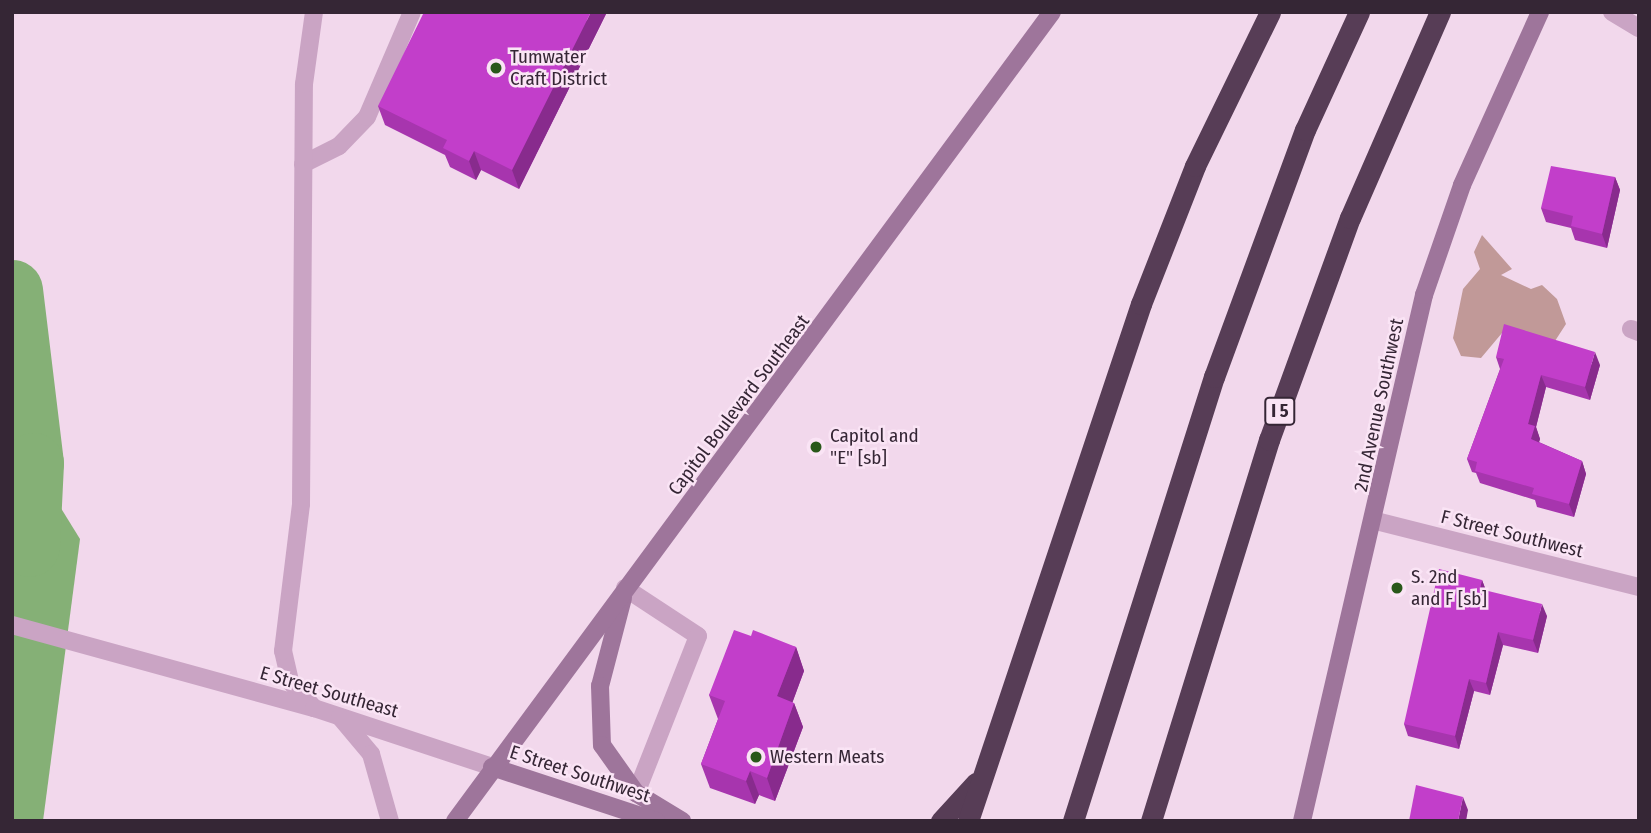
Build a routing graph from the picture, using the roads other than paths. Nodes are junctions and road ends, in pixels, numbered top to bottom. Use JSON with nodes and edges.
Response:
{"nodes":[{"id":1,"x":314,"y":12,"type":"edge"},
{"id":2,"x":412,"y":12,"type":"edge"},
{"id":3,"x":1052,"y":12,"type":"edge"},
{"id":4,"x":1270,"y":12,"type":"edge"},
{"id":5,"x":1359,"y":12,"type":"edge"},
{"id":6,"x":1440,"y":12,"type":"edge"},
{"id":7,"x":1540,"y":12,"type":"edge"},
{"id":8,"x":1612,"y":12,"type":"edge"},
{"id":9,"x":1639,"y":27,"type":"edge"},
{"id":10,"x":303,"y":164,"type":"junction"},
{"id":11,"x":1376,"y":521,"type":"junction"},
{"id":12,"x":1639,"y":587,"type":"edge"},
{"id":13,"x":625,"y":588,"type":"junction"},
{"id":14,"x":12,"y":625,"type":"edge"},
{"id":15,"x":314,"y":708,"type":"junction"},
{"id":16,"x":340,"y":717,"type":"junction"},
{"id":17,"x":991,"y":760,"type":"junction"},
{"id":18,"x":492,"y":767,"type":"junction"},
{"id":19,"x":636,"y":793,"type":"junction"},
{"id":20,"x":390,"y":821,"type":"edge"},
{"id":21,"x":455,"y":821,"type":"edge"},
{"id":22,"x":656,"y":821,"type":"edge"},
{"id":23,"x":682,"y":821,"type":"edge"},
{"id":24,"x":941,"y":821,"type":"edge"},
{"id":25,"x":968,"y":821,"type":"edge"},
{"id":26,"x":1073,"y":821,"type":"edge"},
{"id":27,"x":1151,"y":821,"type":"edge"},
{"id":28,"x":1302,"y":821,"type":"edge"}],
"edges":[{"from":1,"to":10,"type":"street"},
{"from":2,"to":10,"type":"street"},
{"from":3,"to":13,"type":"main road","name":"Capitol Boulevard Southeast"},
{"from":4,"to":17,"type":"highway"},
{"from":5,"to":26,"type":"highway"},
{"from":6,"to":27,"type":"highway","number":"I 5"},
{"from":7,"to":11,"type":"main road","name":"2nd Avenue Southwest"},
{"from":8,"to":9,"type":"street"},
{"from":10,"to":15,"type":"street"},
{"from":11,"to":12,"type":"street","name":"F Street Southwest"},
{"from":11,"to":28,"type":"main road","name":"2nd Avenue Southwest"},
{"from":13,"to":18,"type":"main road","name":"Capitol Boulevard Southeast"},
{"from":13,"to":19,"type":"main road"},
{"from":13,"to":19,"type":"street"},
{"from":14,"to":15,"type":"street","name":"E Street Southeast"},
{"from":15,"to":16,"type":"street","name":"E Street Southeast"},
{"from":16,"to":18,"type":"street","name":"E Street Southeast"},
{"from":16,"to":20,"type":"street"},
{"from":17,"to":24,"type":"highway"},
{"from":17,"to":25,"type":"highway"},
{"from":18,"to":21,"type":"main road","name":"Capitol Boulevard Southeast"},
{"from":18,"to":22,"type":"main road","name":"E Street Southwest"},
{"from":19,"to":23,"type":"main road"}]}
